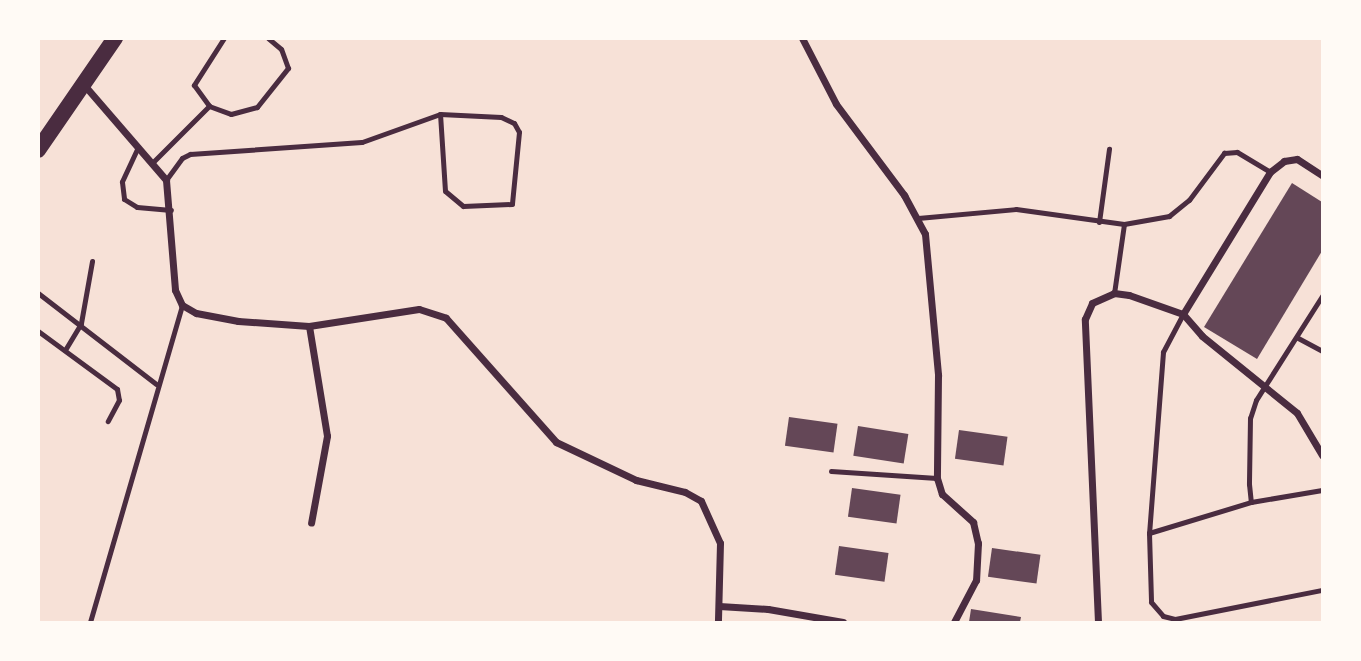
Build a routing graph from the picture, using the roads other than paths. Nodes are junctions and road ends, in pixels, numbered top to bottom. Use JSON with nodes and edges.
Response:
{"nodes":[{"id":1,"x":115,"y":38,"type":"edge"},
{"id":2,"x":224,"y":38,"type":"edge"},
{"id":3,"x":268,"y":38,"type":"edge"},
{"id":4,"x":802,"y":38,"type":"edge"},
{"id":5,"x":85,"y":86,"type":"junction"},
{"id":6,"x":209,"y":106,"type":"junction"},
{"id":7,"x":440,"y":114,"type":"junction"},
{"id":8,"x":138,"y":147,"type":"junction"},
{"id":9,"x":1109,"y":149,"type":"dead end"},
{"id":10,"x":38,"y":150,"type":"edge"},
{"id":11,"x":152,"y":163,"type":"junction"},
{"id":12,"x":1270,"y":172,"type":"junction"},
{"id":13,"x":1322,"y":175,"type":"edge"},
{"id":14,"x":166,"y":180,"type":"junction"},
{"id":15,"x":171,"y":210,"type":"junction"},
{"id":16,"x":918,"y":218,"type":"junction"},
{"id":17,"x":1099,"y":222,"type":"junction"},
{"id":18,"x":1124,"y":224,"type":"junction"},
{"id":19,"x":92,"y":261,"type":"dead end"},
{"id":20,"x":38,"y":293,"type":"edge"},
{"id":21,"x":1114,"y":293,"type":"junction"},
{"id":22,"x":1322,"y":296,"type":"edge"},
{"id":23,"x":182,"y":305,"type":"junction"},
{"id":24,"x":1183,"y":314,"type":"junction"},
{"id":25,"x":81,"y":323,"type":"junction"},
{"id":26,"x":309,"y":326,"type":"junction"},
{"id":27,"x":38,"y":331,"type":"edge"},
{"id":28,"x":1298,"y":338,"type":"junction"},
{"id":29,"x":65,"y":350,"type":"junction"},
{"id":30,"x":1322,"y":351,"type":"edge"},
{"id":31,"x":156,"y":384,"type":"junction"},
{"id":32,"x":1267,"y":386,"type":"junction"},
{"id":33,"x":108,"y":421,"type":"dead end"},
{"id":34,"x":1322,"y":455,"type":"edge"},
{"id":35,"x":831,"y":471,"type":"dead end"},
{"id":36,"x":937,"y":478,"type":"junction"},
{"id":37,"x":1322,"y":490,"type":"edge"},
{"id":38,"x":1251,"y":502,"type":"junction"},
{"id":39,"x":311,"y":523,"type":"dead end"},
{"id":40,"x":1150,"y":533,"type":"junction"},
{"id":41,"x":1322,"y":590,"type":"edge"},
{"id":42,"x":719,"y":606,"type":"junction"},
{"id":43,"x":90,"y":622,"type":"edge"},
{"id":44,"x":718,"y":622,"type":"edge"},
{"id":45,"x":843,"y":622,"type":"edge"},
{"id":46,"x":954,"y":622,"type":"edge"},
{"id":47,"x":1098,"y":622,"type":"edge"}],
"edges":[{"from":1,"to":5,"type":"main road"},
{"from":2,"to":6,"type":"lane"},
{"from":3,"to":6,"type":"lane"},
{"from":4,"to":16,"type":"street"},
{"from":5,"to":8,"type":"street"},
{"from":5,"to":10,"type":"main road"},
{"from":6,"to":11,"type":"lane"},
{"from":7,"to":7,"type":"lane"},
{"from":7,"to":14,"type":"lane"},
{"from":8,"to":11,"type":"street"},
{"from":8,"to":15,"type":"lane"},
{"from":9,"to":17,"type":"lane"},
{"from":11,"to":14,"type":"street"},
{"from":12,"to":13,"type":"street"},
{"from":12,"to":18,"type":"lane"},
{"from":12,"to":24,"type":"street"},
{"from":14,"to":15,"type":"street"},
{"from":15,"to":23,"type":"street"},
{"from":16,"to":17,"type":"lane"},
{"from":16,"to":36,"type":"street"},
{"from":17,"to":18,"type":"lane"},
{"from":18,"to":21,"type":"lane"},
{"from":19,"to":25,"type":"lane"},
{"from":20,"to":25,"type":"lane"},
{"from":21,"to":24,"type":"street"},
{"from":21,"to":47,"type":"street"},
{"from":22,"to":28,"type":"lane"},
{"from":23,"to":26,"type":"street"},
{"from":23,"to":31,"type":"lane"},
{"from":24,"to":32,"type":"street"},
{"from":24,"to":40,"type":"lane"},
{"from":25,"to":29,"type":"lane"},
{"from":25,"to":31,"type":"lane"},
{"from":26,"to":39,"type":"street"},
{"from":26,"to":42,"type":"street"},
{"from":27,"to":29,"type":"lane"},
{"from":28,"to":30,"type":"lane"},
{"from":28,"to":32,"type":"lane"},
{"from":29,"to":33,"type":"lane"},
{"from":31,"to":43,"type":"lane"},
{"from":32,"to":34,"type":"street"},
{"from":32,"to":38,"type":"lane"},
{"from":35,"to":36,"type":"lane"},
{"from":36,"to":46,"type":"street"},
{"from":37,"to":38,"type":"lane"},
{"from":38,"to":40,"type":"lane"},
{"from":40,"to":41,"type":"lane"},
{"from":42,"to":44,"type":"street"},
{"from":42,"to":45,"type":"street"}]}
